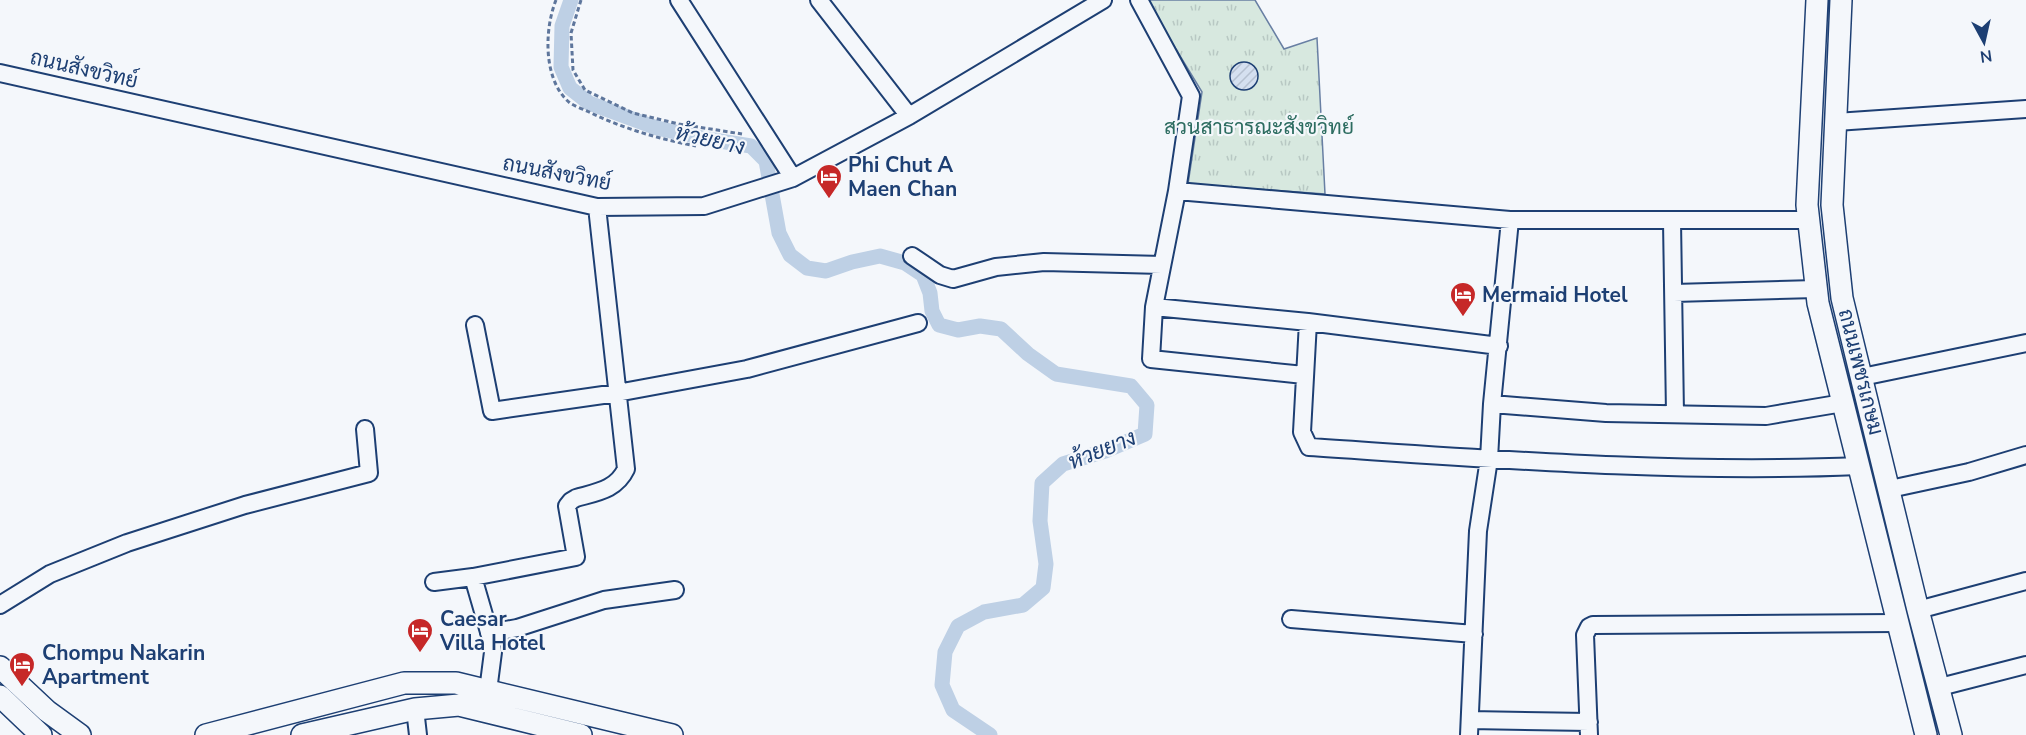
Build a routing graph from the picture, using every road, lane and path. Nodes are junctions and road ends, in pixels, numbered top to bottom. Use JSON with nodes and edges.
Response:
{"nodes":[{"id":1,"x":556,"y":0,"type":"edge"},
{"id":2,"x":581,"y":0,"type":"edge"},
{"id":3,"x":679,"y":0,"type":"edge"},
{"id":4,"x":819,"y":0,"type":"edge"},
{"id":5,"x":1139,"y":0,"type":"edge"},
{"id":6,"x":1816,"y":0,"type":"edge"},
{"id":7,"x":1841,"y":0,"type":"edge"},
{"id":8,"x":1097,"y":2,"type":"edge"},
{"id":9,"x":0,"y":73,"type":"edge"},
{"id":10,"x":2026,"y":109,"type":"edge"},
{"id":11,"x":909,"y":116,"type":"junction"},
{"id":12,"x":1836,"y":122,"type":"junction"},
{"id":13,"x":742,"y":134,"type":"dead end"},
{"id":14,"x":696,"y":146,"type":"dead end"},
{"id":15,"x":793,"y":178,"type":"junction"},
{"id":16,"x":1177,"y":191,"type":"junction"},
{"id":17,"x":597,"y":207,"type":"junction"},
{"id":18,"x":1510,"y":220,"type":"junction"},
{"id":19,"x":1808,"y":220,"type":"junction"},
{"id":20,"x":1672,"y":221,"type":"junction"},
{"id":21,"x":912,"y":256,"type":"dead end"},
{"id":22,"x":1162,"y":265,"type":"junction"},
{"id":23,"x":1816,"y":289,"type":"junction"},
{"id":24,"x":1674,"y":293,"type":"junction"},
{"id":25,"x":1154,"y":307,"type":"junction"},
{"id":26,"x":1308,"y":322,"type":"junction"},
{"id":27,"x":918,"y":323,"type":"dead end"},
{"id":28,"x":475,"y":325,"type":"dead end"},
{"id":29,"x":2026,"y":343,"type":"edge"},
{"id":30,"x":1498,"y":346,"type":"junction"},
{"id":31,"x":1305,"y":375,"type":"junction"},
{"id":32,"x":1862,"y":377,"type":"junction"},
{"id":33,"x":617,"y":393,"type":"junction"},
{"id":34,"x":1843,"y":403,"type":"junction"},
{"id":35,"x":1492,"y":404,"type":"junction"},
{"id":36,"x":1675,"y":414,"type":"junction"},
{"id":37,"x":365,"y":429,"type":"dead end"},
{"id":38,"x":2026,"y":455,"type":"edge"},
{"id":39,"x":1489,"y":459,"type":"junction"},
{"id":40,"x":1859,"y":466,"type":"junction"},
{"id":41,"x":1890,"y":489,"type":"junction"},
{"id":42,"x":472,"y":577,"type":"junction"},
{"id":43,"x":2026,"y":581,"type":"edge"},
{"id":44,"x":434,"y":582,"type":"dead end"},
{"id":45,"x":675,"y":590,"type":"dead end"},
{"id":46,"x":0,"y":605,"type":"edge"},
{"id":47,"x":1918,"y":610,"type":"junction"},
{"id":48,"x":1291,"y":619,"type":"dead end"},
{"id":49,"x":1897,"y":623,"type":"junction"},
{"id":50,"x":489,"y":633,"type":"junction"},
{"id":51,"x":1474,"y":634,"type":"junction"},
{"id":52,"x":2026,"y":665,"type":"edge"},
{"id":53,"x":0,"y":667,"type":"edge"},
{"id":54,"x":1940,"y":687,"type":"junction"},
{"id":55,"x":488,"y":691,"type":"junction"},
{"id":56,"x":0,"y":696,"type":"edge"},
{"id":57,"x":415,"y":709,"type":"junction"},
{"id":58,"x":47,"y":711,"type":"junction"},
{"id":59,"x":1469,"y":727,"type":"edge"},
{"id":60,"x":1589,"y":729,"type":"edge"},
{"id":61,"x":35,"y":733,"type":"edge"},
{"id":62,"x":80,"y":735,"type":"edge"},
{"id":63,"x":206,"y":735,"type":"edge"},
{"id":64,"x":302,"y":735,"type":"edge"},
{"id":65,"x":418,"y":735,"type":"edge"},
{"id":66,"x":581,"y":735,"type":"edge"},
{"id":67,"x":672,"y":735,"type":"edge"},
{"id":68,"x":1926,"y":735,"type":"edge"},
{"id":69,"x":1951,"y":735,"type":"edge"}],
"edges":[{"from":1,"to":14,"type":"path"},
{"from":2,"to":13,"type":"path"},
{"from":3,"to":15,"type":"street"},
{"from":4,"to":11,"type":"street"},
{"from":5,"to":16,"type":"street"},
{"from":6,"to":19,"type":"main road","name":"ถนนเพชรเกษม"},
{"from":7,"to":12,"type":"main road","name":"ถนนเพชรเกษม"},
{"from":8,"to":11,"type":"street","name":"ถนนสังขวิทย์"},
{"from":9,"to":17,"type":"street","name":"ถนนสังขวิทย์"},
{"from":10,"to":12,"type":"street"},
{"from":11,"to":15,"type":"street","name":"ถนนสังขวิทย์"},
{"from":12,"to":32,"type":"main road","name":"ถนนเพชรเกษม"},
{"from":15,"to":17,"type":"street","name":"ถนนสังขวิทย์"},
{"from":16,"to":18,"type":"street"},
{"from":16,"to":22,"type":"street"},
{"from":17,"to":33,"type":"street"},
{"from":18,"to":20,"type":"street"},
{"from":18,"to":30,"type":"street"},
{"from":19,"to":20,"type":"street"},
{"from":19,"to":23,"type":"main road","name":"ถนนเพชรเกษม"},
{"from":20,"to":24,"type":"street"},
{"from":21,"to":22,"type":"street"},
{"from":22,"to":25,"type":"street"},
{"from":23,"to":24,"type":"street"},
{"from":23,"to":34,"type":"main road","name":"ถนนเพชรเกษม"},
{"from":24,"to":36,"type":"street"},
{"from":25,"to":26,"type":"street"},
{"from":25,"to":31,"type":"street"},
{"from":26,"to":30,"type":"street"},
{"from":26,"to":31,"type":"street"},
{"from":27,"to":33,"type":"street"},
{"from":28,"to":33,"type":"street"},
{"from":29,"to":32,"type":"street"},
{"from":30,"to":35,"type":"street"},
{"from":31,"to":39,"type":"street"},
{"from":32,"to":41,"type":"main road","name":"ถนนเพชรเกษม"},
{"from":33,"to":42,"type":"street"},
{"from":34,"to":36,"type":"street"},
{"from":34,"to":40,"type":"main road","name":"ถนนเพชรเกษม"},
{"from":35,"to":36,"type":"street"},
{"from":35,"to":39,"type":"street"},
{"from":37,"to":46,"type":"street"},
{"from":38,"to":41,"type":"street"},
{"from":39,"to":40,"type":"street"},
{"from":39,"to":51,"type":"street"},
{"from":40,"to":49,"type":"main road","name":"ถนนเพชรเกษม"},
{"from":41,"to":47,"type":"main road","name":"ถนนเพชรเกษม"},
{"from":42,"to":44,"type":"street"},
{"from":42,"to":50,"type":"street"},
{"from":43,"to":47,"type":"street"},
{"from":45,"to":50,"type":"street"},
{"from":47,"to":54,"type":"main road","name":"ถนนเพชรเกษม"},
{"from":48,"to":51,"type":"street"},
{"from":49,"to":60,"type":"street"},
{"from":49,"to":68,"type":"main road","name":"ถนนเพชรเกษม"},
{"from":50,"to":55,"type":"street"},
{"from":51,"to":59,"type":"street"},
{"from":52,"to":54,"type":"street"},
{"from":53,"to":58,"type":"main road"},
{"from":54,"to":69,"type":"main road","name":"ถนนเพชรเกษม"},
{"from":55,"to":63,"type":"main road"},
{"from":55,"to":67,"type":"main road"},
{"from":56,"to":61,"type":"main road"},
{"from":57,"to":64,"type":"main road"},
{"from":57,"to":65,"type":"street"},
{"from":57,"to":66,"type":"main road"},
{"from":58,"to":61,"type":"main road"},
{"from":58,"to":62,"type":"main road"},
{"from":59,"to":60,"type":"street"}]}
